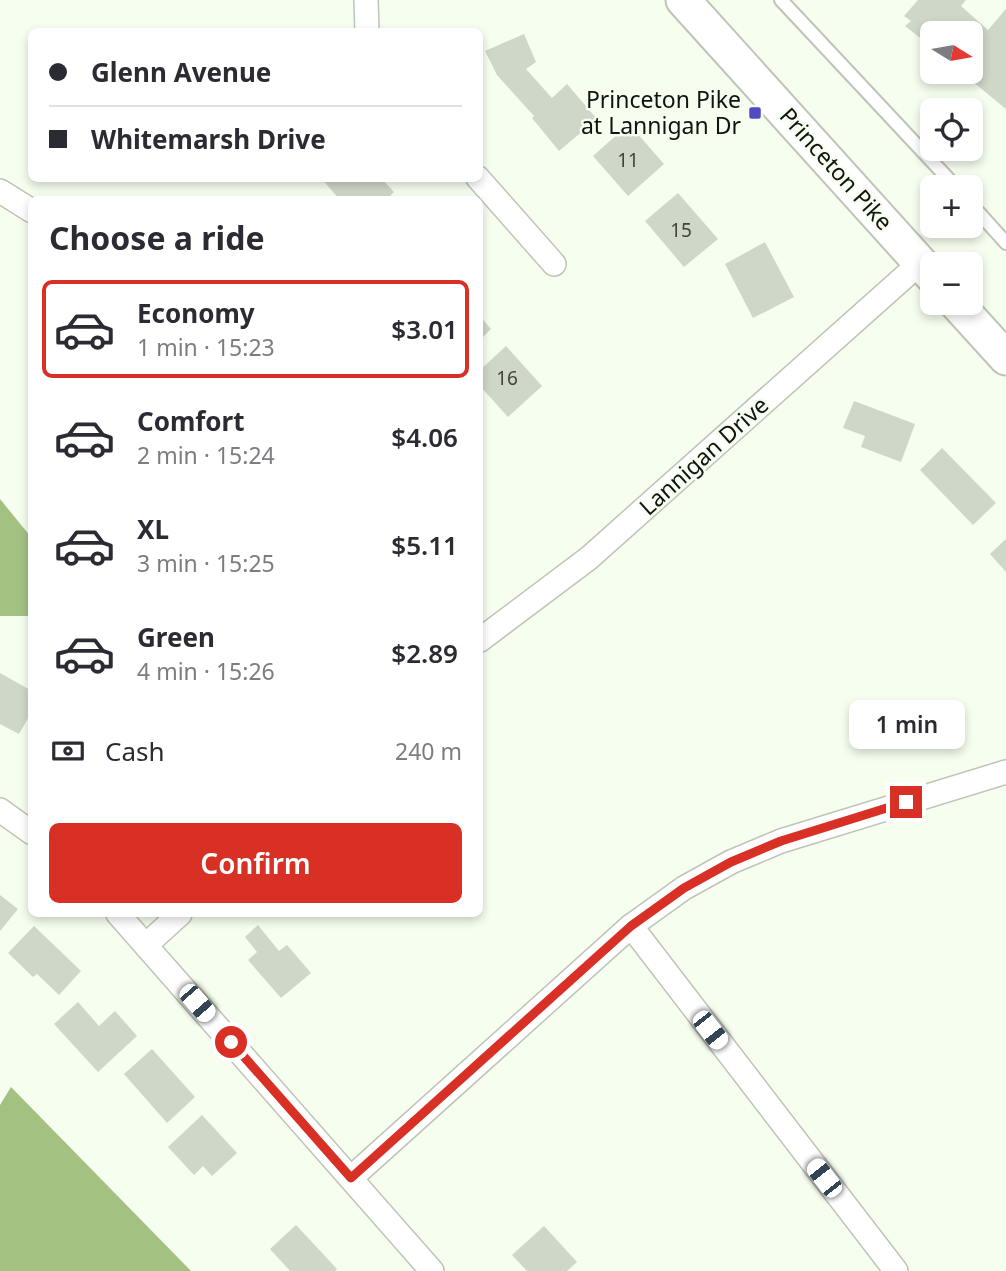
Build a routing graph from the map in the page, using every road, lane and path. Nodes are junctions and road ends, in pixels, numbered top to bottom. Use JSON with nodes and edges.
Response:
{"nodes":[{"id":1,"x":366,"y":0,"type":"edge"},
{"id":2,"x":683,"y":0,"type":"edge"},
{"id":3,"x":781,"y":0,"type":"edge"},
{"id":4,"x":367,"y":28,"type":"edge"},
{"id":5,"x":945,"y":175,"type":"edge"},
{"id":6,"x":482,"y":182,"type":"edge"},
{"id":7,"x":0,"y":191,"type":"edge"},
{"id":8,"x":28,"y":208,"type":"edge"},
{"id":9,"x":983,"y":217,"type":"edge"},
{"id":10,"x":1006,"y":243,"type":"edge"},
{"id":11,"x":920,"y":263,"type":"edge"},
{"id":12,"x":554,"y":264,"type":"dead end"},
{"id":13,"x":920,"y":275,"type":"edge"},
{"id":14,"x":969,"y":315,"type":"edge"},
{"id":15,"x":1002,"y":344,"type":"edge"},
{"id":16,"x":483,"y":638,"type":"edge"},
{"id":17,"x":1006,"y":772,"type":"edge"},
{"id":18,"x":0,"y":810,"type":"edge"},
{"id":19,"x":28,"y":830,"type":"edge"},
{"id":20,"x":121,"y":917,"type":"edge"},
{"id":21,"x":177,"y":917,"type":"edge"},
{"id":22,"x":631,"y":926,"type":"junction"},
{"id":23,"x":146,"y":945,"type":"junction"},
{"id":24,"x":351,"y":1178,"type":"junction"},
{"id":25,"x":432,"y":1271,"type":"edge"},
{"id":26,"x":896,"y":1271,"type":"edge"}],
"edges":[{"from":1,"to":4,"type":"street"},
{"from":2,"to":11,"type":"main road","name":"Princeton Pike"},
{"from":3,"to":5,"type":"lane"},
{"from":6,"to":12,"type":"street"},
{"from":7,"to":8,"type":"street"},
{"from":9,"to":10,"type":"lane"},
{"from":13,"to":16,"type":"street","name":"Lannigan Drive"},
{"from":14,"to":15,"type":"main road"},
{"from":17,"to":22,"type":"street"},
{"from":18,"to":19,"type":"street"},
{"from":20,"to":23,"type":"street"},
{"from":21,"to":23,"type":"street"},
{"from":22,"to":24,"type":"street"},
{"from":22,"to":26,"type":"street"},
{"from":23,"to":24,"type":"street"},
{"from":24,"to":25,"type":"street"}]}
